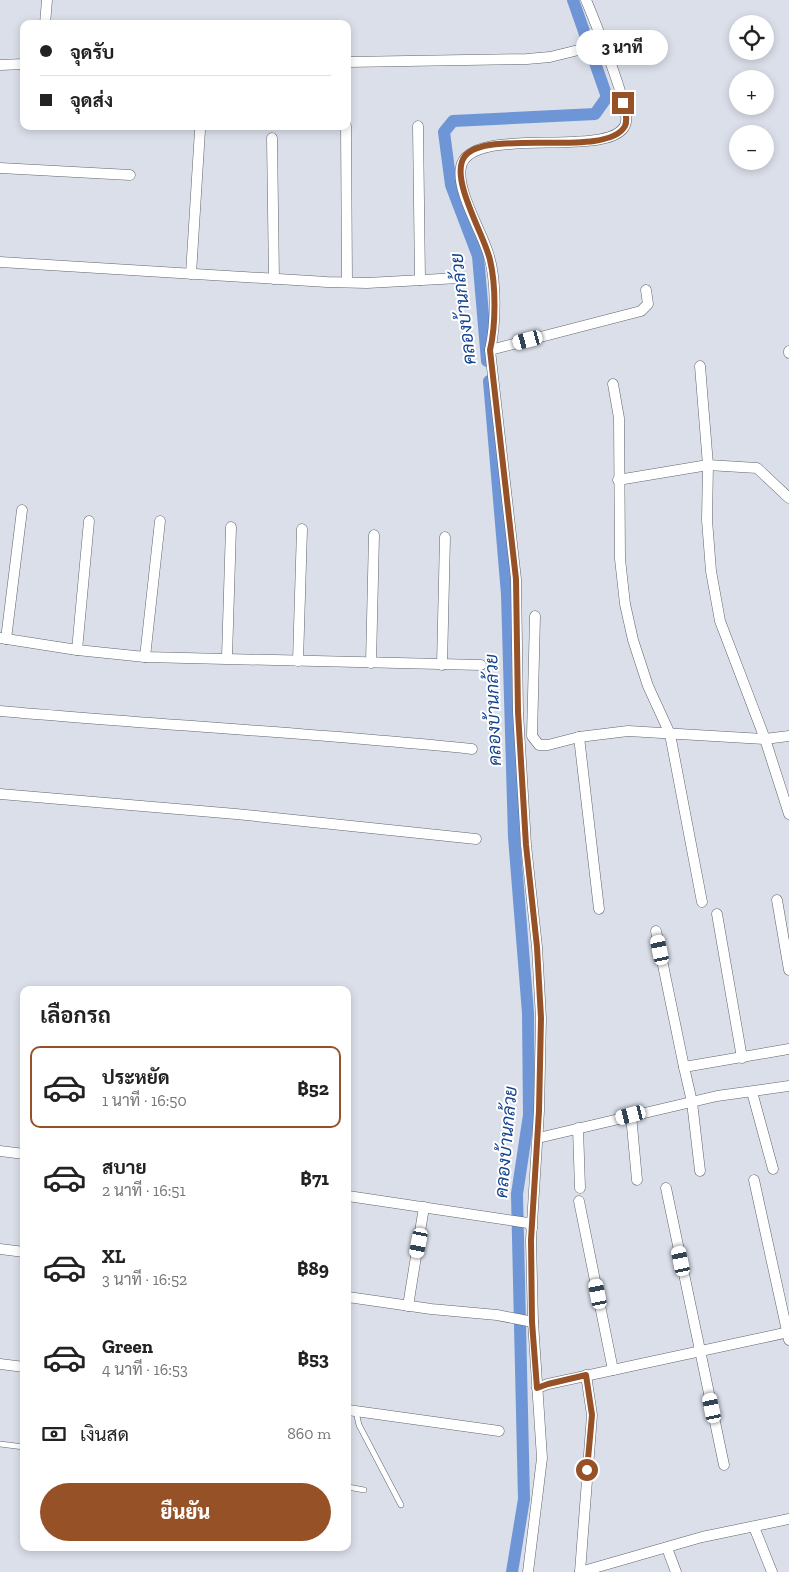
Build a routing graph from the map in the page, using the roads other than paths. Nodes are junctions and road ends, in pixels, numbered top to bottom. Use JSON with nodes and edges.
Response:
{"nodes":[{"id":1,"x":47,"y":0,"type":"edge"},
{"id":2,"x":586,"y":0,"type":"edge"},
{"id":3,"x":46,"y":20,"type":"edge"},
{"id":4,"x":601,"y":44,"type":"junction"},
{"id":5,"x":351,"y":62,"type":"edge"},
{"id":6,"x":20,"y":64,"type":"edge"},
{"id":7,"x":0,"y":65,"type":"edge"},
{"id":8,"x":418,"y":126,"type":"dead end"},
{"id":9,"x":200,"y":130,"type":"dead end"},
{"id":10,"x":346,"y":130,"type":"edge"},
{"id":11,"x":272,"y":138,"type":"dead end"},
{"id":12,"x":0,"y":168,"type":"edge"},
{"id":13,"x":130,"y":174,"type":"dead end"},
{"id":14,"x":0,"y":262,"type":"edge"},
{"id":15,"x":191,"y":274,"type":"junction"},
{"id":16,"x":459,"y":278,"type":"dead end"},
{"id":17,"x":274,"y":279,"type":"junction"},
{"id":18,"x":420,"y":280,"type":"junction"},
{"id":19,"x":347,"y":282,"type":"junction"},
{"id":20,"x":646,"y":290,"type":"dead end"},
{"id":21,"x":490,"y":350,"type":"junction"},
{"id":22,"x":700,"y":366,"type":"dead end"},
{"id":23,"x":613,"y":384,"type":"dead end"},
{"id":24,"x":708,"y":465,"type":"junction"},
{"id":25,"x":618,"y":480,"type":"junction"},
{"id":26,"x":789,"y":498,"type":"edge"},
{"id":27,"x":22,"y":510,"type":"dead end"},
{"id":28,"x":89,"y":521,"type":"dead end"},
{"id":29,"x":160,"y":521,"type":"dead end"},
{"id":30,"x":231,"y":526,"type":"dead end"},
{"id":31,"x":302,"y":529,"type":"dead end"},
{"id":32,"x":374,"y":535,"type":"dead end"},
{"id":33,"x":445,"y":537,"type":"dead end"},
{"id":34,"x":535,"y":616,"type":"dead end"},
{"id":35,"x":3,"y":638,"type":"edge"},
{"id":36,"x":77,"y":650,"type":"junction"},
{"id":37,"x":145,"y":657,"type":"junction"},
{"id":38,"x":227,"y":657,"type":"junction"},
{"id":39,"x":298,"y":661,"type":"junction"},
{"id":40,"x":371,"y":663,"type":"junction"},
{"id":41,"x":442,"y":665,"type":"junction"},
{"id":42,"x":481,"y":665,"type":"dead end"},
{"id":43,"x":0,"y":711,"type":"edge"},
{"id":44,"x":670,"y":734,"type":"junction"},
{"id":45,"x":789,"y":736,"type":"edge"},
{"id":46,"x":579,"y":737,"type":"junction"},
{"id":47,"x":765,"y":740,"type":"junction"},
{"id":48,"x":472,"y":749,"type":"dead end"},
{"id":49,"x":0,"y":794,"type":"edge"},
{"id":50,"x":789,"y":814,"type":"edge"},
{"id":51,"x":476,"y":839,"type":"dead end"},
{"id":52,"x":778,"y":900,"type":"dead end"},
{"id":53,"x":702,"y":902,"type":"dead end"},
{"id":54,"x":599,"y":909,"type":"dead end"},
{"id":55,"x":717,"y":914,"type":"dead end"},
{"id":56,"x":656,"y":931,"type":"dead end"},
{"id":57,"x":789,"y":970,"type":"edge"},
{"id":58,"x":789,"y":1049,"type":"edge"},
{"id":59,"x":742,"y":1058,"type":"junction"},
{"id":60,"x":684,"y":1067,"type":"junction"},
{"id":61,"x":789,"y":1086,"type":"edge"},
{"id":62,"x":752,"y":1092,"type":"junction"},
{"id":63,"x":692,"y":1102,"type":"junction"},
{"id":64,"x":631,"y":1115,"type":"junction"},
{"id":65,"x":578,"y":1128,"type":"junction"},
{"id":66,"x":538,"y":1138,"type":"junction"},
{"id":67,"x":0,"y":1151,"type":"edge"},
{"id":68,"x":20,"y":1154,"type":"edge"},
{"id":69,"x":772,"y":1169,"type":"dead end"},
{"id":70,"x":700,"y":1170,"type":"dead end"},
{"id":71,"x":637,"y":1180,"type":"dead end"},
{"id":72,"x":754,"y":1180,"type":"dead end"},
{"id":73,"x":580,"y":1188,"type":"dead end"},
{"id":74,"x":666,"y":1188,"type":"dead end"},
{"id":75,"x":351,"y":1196,"type":"edge"},
{"id":76,"x":579,"y":1201,"type":"dead end"},
{"id":77,"x":424,"y":1207,"type":"junction"},
{"id":78,"x":530,"y":1225,"type":"junction"},
{"id":79,"x":0,"y":1249,"type":"edge"},
{"id":80,"x":20,"y":1252,"type":"edge"},
{"id":81,"x":351,"y":1297,"type":"edge"},
{"id":82,"x":408,"y":1306,"type":"junction"},
{"id":83,"x":529,"y":1321,"type":"junction"},
{"id":84,"x":788,"y":1335,"type":"edge"},
{"id":85,"x":700,"y":1351,"type":"junction"},
{"id":86,"x":0,"y":1364,"type":"edge"},
{"id":87,"x":20,"y":1366,"type":"edge"},
{"id":88,"x":613,"y":1370,"type":"junction"},
{"id":89,"x":586,"y":1375,"type":"junction"},
{"id":90,"x":537,"y":1388,"type":"junction"},
{"id":91,"x":352,"y":1411,"type":"edge"},
{"id":92,"x":499,"y":1431,"type":"dead end"},
{"id":93,"x":0,"y":1444,"type":"edge"},
{"id":94,"x":20,"y":1446,"type":"edge"},
{"id":95,"x":724,"y":1465,"type":"dead end"},
{"id":96,"x":351,"y":1488,"type":"edge"},
{"id":97,"x":364,"y":1490,"type":"dead end"},
{"id":98,"x":401,"y":1505,"type":"dead end"},
{"id":99,"x":789,"y":1519,"type":"edge"},
{"id":100,"x":754,"y":1526,"type":"junction"},
{"id":101,"x":667,"y":1548,"type":"junction"},
{"id":102,"x":528,"y":1572,"type":"edge"},
{"id":103,"x":580,"y":1572,"type":"edge"},
{"id":104,"x":676,"y":1572,"type":"edge"},
{"id":105,"x":772,"y":1572,"type":"edge"}],
"edges":[{"from":1,"to":3,"type":"street"},
{"from":2,"to":4,"type":"street"},
{"from":4,"to":5,"type":"street"},
{"from":4,"to":21,"type":"street"},
{"from":6,"to":7,"type":"street"},
{"from":8,"to":18,"type":"street"},
{"from":9,"to":15,"type":"street"},
{"from":10,"to":19,"type":"street"},
{"from":11,"to":17,"type":"street"},
{"from":12,"to":13,"type":"street"},
{"from":14,"to":15,"type":"street"},
{"from":15,"to":17,"type":"street"},
{"from":16,"to":18,"type":"street"},
{"from":17,"to":19,"type":"street"},
{"from":18,"to":19,"type":"street"},
{"from":20,"to":21,"type":"street"},
{"from":21,"to":66,"type":"street"},
{"from":22,"to":24,"type":"street"},
{"from":23,"to":25,"type":"street"},
{"from":24,"to":25,"type":"street"},
{"from":24,"to":26,"type":"street"},
{"from":24,"to":47,"type":"street"},
{"from":25,"to":44,"type":"street"},
{"from":27,"to":35,"type":"street"},
{"from":28,"to":36,"type":"street"},
{"from":29,"to":37,"type":"street"},
{"from":30,"to":38,"type":"street"},
{"from":31,"to":39,"type":"street"},
{"from":32,"to":40,"type":"street"},
{"from":33,"to":41,"type":"street"},
{"from":34,"to":46,"type":"street"},
{"from":35,"to":36,"type":"street"},
{"from":36,"to":37,"type":"street"},
{"from":37,"to":38,"type":"street"},
{"from":38,"to":39,"type":"street"},
{"from":39,"to":40,"type":"street"},
{"from":40,"to":41,"type":"street"},
{"from":41,"to":42,"type":"street"},
{"from":43,"to":48,"type":"street"},
{"from":44,"to":46,"type":"street"},
{"from":44,"to":47,"type":"street"},
{"from":44,"to":53,"type":"street"},
{"from":45,"to":47,"type":"street"},
{"from":46,"to":54,"type":"street"},
{"from":47,"to":50,"type":"street"},
{"from":49,"to":51,"type":"street"},
{"from":52,"to":57,"type":"street"},
{"from":55,"to":59,"type":"street"},
{"from":56,"to":60,"type":"street"},
{"from":58,"to":59,"type":"street"},
{"from":59,"to":60,"type":"street"},
{"from":60,"to":63,"type":"street"},
{"from":61,"to":62,"type":"street"},
{"from":62,"to":63,"type":"street"},
{"from":62,"to":69,"type":"street"},
{"from":63,"to":64,"type":"street"},
{"from":63,"to":70,"type":"street"},
{"from":64,"to":65,"type":"street"},
{"from":64,"to":71,"type":"street"},
{"from":65,"to":66,"type":"street"},
{"from":65,"to":73,"type":"street"},
{"from":66,"to":78,"type":"street"},
{"from":67,"to":68,"type":"street"},
{"from":72,"to":84,"type":"street"},
{"from":74,"to":85,"type":"street"},
{"from":75,"to":77,"type":"street"},
{"from":76,"to":88,"type":"street"},
{"from":77,"to":78,"type":"street"},
{"from":77,"to":82,"type":"street"},
{"from":78,"to":83,"type":"street"},
{"from":79,"to":80,"type":"street"},
{"from":81,"to":82,"type":"street"},
{"from":82,"to":83,"type":"street"},
{"from":83,"to":90,"type":"street"},
{"from":84,"to":85,"type":"street"},
{"from":85,"to":88,"type":"street"},
{"from":85,"to":95,"type":"street"},
{"from":86,"to":87,"type":"street"},
{"from":88,"to":89,"type":"street"},
{"from":89,"to":90,"type":"street"},
{"from":89,"to":103,"type":"street"},
{"from":90,"to":102,"type":"street"},
{"from":91,"to":92,"type":"street"},
{"from":91,"to":98,"type":"lane"},
{"from":93,"to":94,"type":"lane"},
{"from":96,"to":97,"type":"lane"},
{"from":99,"to":100,"type":"street"},
{"from":100,"to":101,"type":"street"},
{"from":100,"to":105,"type":"street"},
{"from":101,"to":103,"type":"street"},
{"from":101,"to":104,"type":"street"}]}
